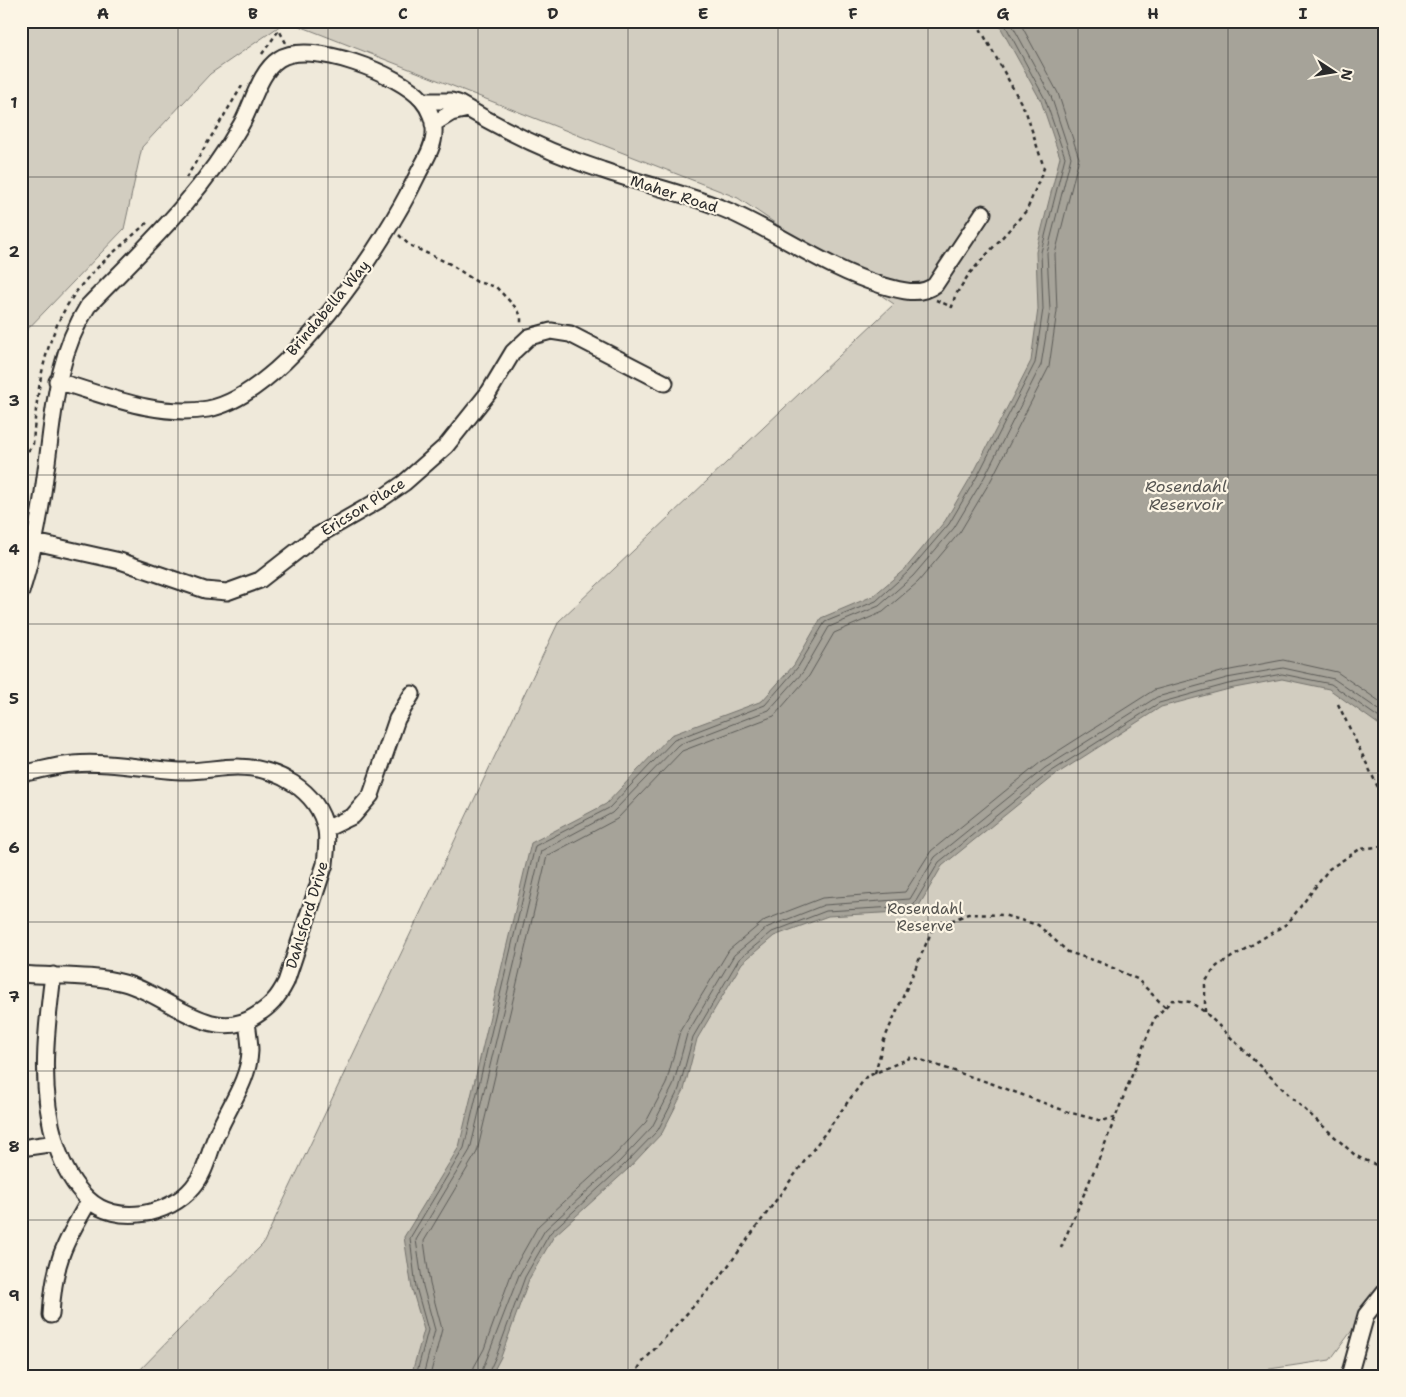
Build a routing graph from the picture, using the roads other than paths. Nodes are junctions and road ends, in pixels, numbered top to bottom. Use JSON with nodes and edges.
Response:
{"nodes":[{"id":1,"x":423,"y":101,"type":"junction"},
{"id":2,"x":468,"y":109,"type":"junction"},
{"id":3,"x":433,"y":124,"type":"junction"},
{"id":4,"x":983,"y":213,"type":"dead end"},
{"id":5,"x":57,"y":381,"type":"junction"},
{"id":6,"x":665,"y":383,"type":"dead end"},
{"id":7,"x":35,"y":542,"type":"junction"},
{"id":8,"x":21,"y":592,"type":"edge"},
{"id":9,"x":412,"y":694,"type":"dead end"},
{"id":10,"x":21,"y":774,"type":"edge"},
{"id":11,"x":326,"y":829,"type":"junction"},
{"id":12,"x":21,"y":974,"type":"edge"},
{"id":13,"x":53,"y":975,"type":"junction"},
{"id":14,"x":247,"y":1021,"type":"junction"},
{"id":15,"x":56,"y":1143,"type":"junction"},
{"id":16,"x":21,"y":1148,"type":"edge"},
{"id":17,"x":89,"y":1201,"type":"junction"},
{"id":18,"x":1385,"y":1292,"type":"edge"},
{"id":19,"x":52,"y":1315,"type":"dead end"},
{"id":20,"x":1349,"y":1376,"type":"edge"}],
"edges":[{"from":1,"to":2,"type":"street","name":"Maher Road"},
{"from":1,"to":3,"type":"street","name":"Brindabella Way"},
{"from":1,"to":5,"type":"street","name":"Brindabella Way"},
{"from":2,"to":3,"type":"street"},
{"from":2,"to":4,"type":"street","name":"Maher Road"},
{"from":3,"to":5,"type":"street","name":"Brindabella Way"},
{"from":5,"to":7,"type":"street","name":"Brindabella Way"},
{"from":6,"to":7,"type":"street","name":"Ericson Place"},
{"from":7,"to":8,"type":"street","name":"Brindabella Way"},
{"from":9,"to":11,"type":"street"},
{"from":10,"to":11,"type":"street","name":"Dahlsford Drive"},
{"from":11,"to":14,"type":"street","name":"Dahlsford Drive"},
{"from":12,"to":13,"type":"street","name":"Dahlsford Drive"},
{"from":13,"to":14,"type":"street","name":"Dahlsford Drive"},
{"from":13,"to":15,"type":"street"},
{"from":14,"to":17,"type":"street"},
{"from":15,"to":16,"type":"street"},
{"from":15,"to":17,"type":"street"},
{"from":17,"to":19,"type":"street"},
{"from":18,"to":20,"type":"street"}]}
